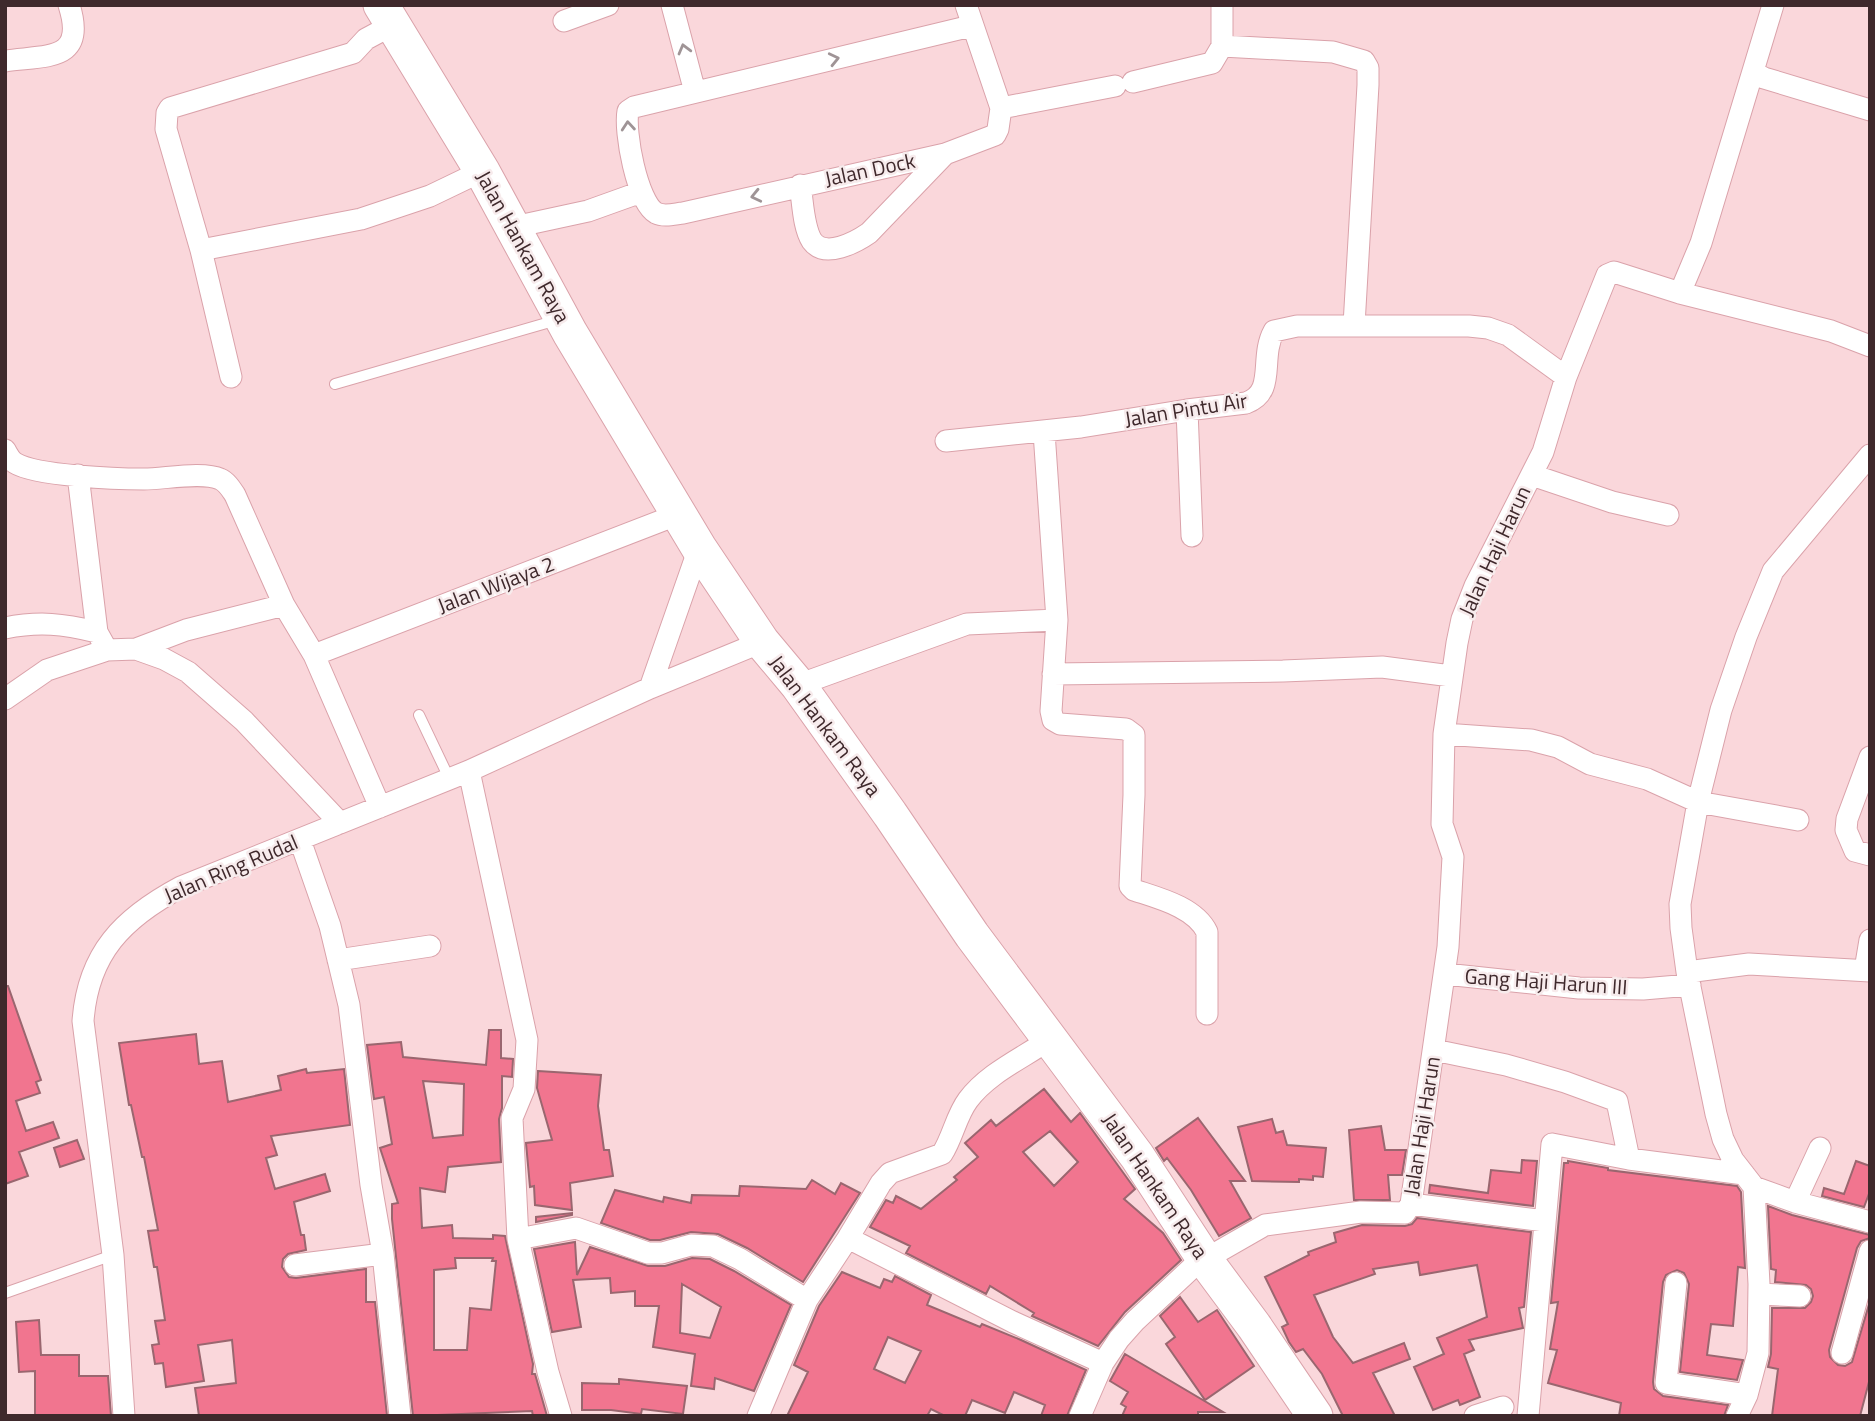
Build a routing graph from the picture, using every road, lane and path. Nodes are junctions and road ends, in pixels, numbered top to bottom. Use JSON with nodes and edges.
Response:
{"nodes":[{"id":1,"x":69,"y":5,"type":"edge"},
{"id":2,"x":608,"y":5,"type":"edge"},
{"id":3,"x":672,"y":5,"type":"edge"},
{"id":4,"x":966,"y":5,"type":"edge"},
{"id":5,"x":1222,"y":5,"type":"edge"},
{"id":6,"x":1773,"y":5,"type":"edge"},
{"id":7,"x":388,"y":15,"type":"edge"},
{"id":8,"x":564,"y":21,"type":"dead end"},
{"id":9,"x":971,"y":26,"type":"junction"},
{"id":10,"x":1222,"y":46,"type":"junction"},
{"id":11,"x":6,"y":56,"type":"edge"},
{"id":12,"x":1753,"y":72,"type":"junction"},
{"id":13,"x":695,"y":92,"type":"junction"},
{"id":14,"x":1001,"y":108,"type":"junction"},
{"id":15,"x":1870,"y":110,"type":"edge"},
{"id":16,"x":945,"y":154,"type":"junction"},
{"id":17,"x":482,"y":172,"type":"junction"},
{"id":18,"x":800,"y":185,"type":"junction"},
{"id":19,"x":632,"y":195,"type":"junction"},
{"id":20,"x":514,"y":228,"type":"junction"},
{"id":21,"x":201,"y":250,"type":"junction"},
{"id":22,"x":1680,"y":293,"type":"junction"},
{"id":23,"x":562,"y":318,"type":"junction"},
{"id":24,"x":1354,"y":325,"type":"junction"},
{"id":25,"x":1870,"y":346,"type":"edge"},
{"id":26,"x":231,"y":377,"type":"dead end"},
{"id":27,"x":1566,"y":377,"type":"junction"},
{"id":28,"x":335,"y":384,"type":"dead end"},
{"id":29,"x":1187,"y":410,"type":"junction"},
{"id":30,"x":1044,"y":432,"type":"junction"},
{"id":31,"x":946,"y":441,"type":"dead end"},
{"id":32,"x":5,"y":450,"type":"edge"},
{"id":33,"x":1870,"y":455,"type":"edge"},
{"id":34,"x":78,"y":475,"type":"junction"},
{"id":35,"x":1532,"y":475,"type":"junction"},
{"id":36,"x":678,"y":514,"type":"junction"},
{"id":37,"x":1668,"y":515,"type":"dead end"},
{"id":38,"x":1192,"y":536,"type":"dead end"},
{"id":39,"x":698,"y":548,"type":"junction"},
{"id":40,"x":284,"y":605,"type":"junction"},
{"id":41,"x":1057,"y":620,"type":"junction"},
{"id":42,"x":5,"y":628,"type":"edge"},
{"id":43,"x":102,"y":641,"type":"junction"},
{"id":44,"x":762,"y":642,"type":"junction"},
{"id":45,"x":136,"y":649,"type":"junction"},
{"id":46,"x":314,"y":655,"type":"junction"},
{"id":47,"x":1053,"y":674,"type":"junction"},
{"id":48,"x":1451,"y":676,"type":"junction"},
{"id":49,"x":798,"y":685,"type":"junction"},
{"id":50,"x":650,"y":688,"type":"junction"},
{"id":51,"x":5,"y":699,"type":"edge"},
{"id":52,"x":419,"y":715,"type":"dead end"},
{"id":53,"x":1444,"y":734,"type":"junction"},
{"id":54,"x":1870,"y":757,"type":"edge"},
{"id":55,"x":469,"y":771,"type":"junction"},
{"id":56,"x":449,"y":778,"type":"junction"},
{"id":57,"x":1698,"y":802,"type":"junction"},
{"id":58,"x":380,"y":807,"type":"junction"},
{"id":59,"x":1798,"y":820,"type":"dead end"},
{"id":60,"x":340,"y":823,"type":"junction"},
{"id":61,"x":300,"y":840,"type":"junction"},
{"id":62,"x":1870,"y":856,"type":"edge"},
{"id":63,"x":1870,"y":940,"type":"edge"},
{"id":64,"x":430,"y":946,"type":"dead end"},
{"id":65,"x":338,"y":961,"type":"junction"},
{"id":66,"x":1867,"y":971,"type":"edge"},
{"id":67,"x":1445,"y":974,"type":"junction"},
{"id":68,"x":1689,"y":978,"type":"junction"},
{"id":69,"x":1207,"y":1014,"type":"dead end"},
{"id":70,"x":1050,"y":1039,"type":"junction"},
{"id":71,"x":1434,"y":1050,"type":"junction"},
{"id":72,"x":1820,"y":1148,"type":"dead end"},
{"id":73,"x":1629,"y":1160,"type":"junction"},
{"id":74,"x":1749,"y":1181,"type":"junction"},
{"id":75,"x":1796,"y":1202,"type":"junction"},
{"id":76,"x":1411,"y":1204,"type":"junction"},
{"id":77,"x":1868,"y":1216,"type":"edge"},
{"id":78,"x":1545,"y":1221,"type":"junction"},
{"id":79,"x":848,"y":1238,"type":"junction"},
{"id":80,"x":518,"y":1239,"type":"junction"},
{"id":81,"x":1870,"y":1251,"type":"edge"},
{"id":82,"x":383,"y":1254,"type":"junction"},
{"id":83,"x":113,"y":1255,"type":"junction"},
{"id":84,"x":1205,"y":1259,"type":"junction"},
{"id":85,"x":295,"y":1265,"type":"dead end"},
{"id":86,"x":1676,"y":1283,"type":"dead end"},
{"id":87,"x":5,"y":1293,"type":"edge"},
{"id":88,"x":1759,"y":1294,"type":"junction"},
{"id":89,"x":1800,"y":1296,"type":"dead end"},
{"id":90,"x":807,"y":1300,"type":"junction"},
{"id":91,"x":1842,"y":1353,"type":"dead end"},
{"id":92,"x":1103,"y":1363,"type":"junction"},
{"id":93,"x":1747,"y":1395,"type":"junction"},
{"id":94,"x":1503,"y":1406,"type":"dead end"},
{"id":95,"x":124,"y":1416,"type":"edge"},
{"id":96,"x":400,"y":1416,"type":"edge"},
{"id":97,"x":561,"y":1416,"type":"edge"},
{"id":98,"x":758,"y":1416,"type":"edge"},
{"id":99,"x":1080,"y":1416,"type":"edge"},
{"id":100,"x":1315,"y":1416,"type":"edge"},
{"id":101,"x":1475,"y":1416,"type":"edge"},
{"id":102,"x":1528,"y":1416,"type":"edge"},
{"id":103,"x":1737,"y":1416,"type":"edge"}],
"edges":[{"from":1,"to":11,"type":"street"},
{"from":2,"to":8,"type":"street"},
{"from":13,"to":3,"type":"street","one_way":true},
{"from":4,"to":9,"type":"street"},
{"from":5,"to":10,"type":"street"},
{"from":6,"to":12,"type":"street"},
{"from":7,"to":17,"type":"main road","name":"Jalan Hankam Raya"},
{"from":7,"to":21,"type":"street"},
{"from":13,"to":9,"type":"street","one_way":true},
{"from":9,"to":14,"type":"street"},
{"from":10,"to":14,"type":"street"},
{"from":10,"to":24,"type":"street"},
{"from":12,"to":15,"type":"street"},
{"from":12,"to":22,"type":"street"},
{"from":19,"to":13,"type":"street","one_way":true},
{"from":14,"to":16,"type":"street","name":"Jalan Dock"},
{"from":16,"to":18,"type":"street","name":"Jalan Dock"},
{"from":16,"to":18,"type":"street"},
{"from":17,"to":20,"type":"main road","name":"Jalan Hankam Raya"},
{"from":17,"to":21,"type":"street"},
{"from":18,"to":19,"type":"street","name":"Jalan Dock","one_way":true},
{"from":19,"to":20,"type":"street"},
{"from":20,"to":23,"type":"main road","name":"Jalan Hankam Raya"},
{"from":21,"to":26,"type":"street"},
{"from":22,"to":25,"type":"street"},
{"from":22,"to":27,"type":"street","name":"Jalan Haji Harun"},
{"from":23,"to":28,"type":"lane"},
{"from":23,"to":36,"type":"main road","name":"Jalan Hankam Raya"},
{"from":24,"to":27,"type":"street","name":"Jalan Pintu Air"},
{"from":24,"to":29,"type":"street","name":"Jalan Pintu Air"},
{"from":27,"to":35,"type":"street","name":"Jalan Haji Harun"},
{"from":29,"to":30,"type":"street","name":"Jalan Pintu Air"},
{"from":29,"to":38,"type":"street"},
{"from":30,"to":31,"type":"street","name":"Jalan Pintu Air"},
{"from":30,"to":41,"type":"street"},
{"from":32,"to":34,"type":"street"},
{"from":33,"to":57,"type":"street"},
{"from":34,"to":40,"type":"street"},
{"from":34,"to":43,"type":"street"},
{"from":35,"to":37,"type":"street"},
{"from":35,"to":48,"type":"street","name":"Jalan Haji Harun"},
{"from":36,"to":39,"type":"main road","name":"Jalan Hankam Raya"},
{"from":36,"to":46,"type":"street","name":"Jalan Wijaya 2"},
{"from":39,"to":44,"type":"main road","name":"Jalan Hankam Raya"},
{"from":39,"to":50,"type":"street"},
{"from":40,"to":45,"type":"street"},
{"from":40,"to":46,"type":"street"},
{"from":41,"to":47,"type":"street"},
{"from":41,"to":49,"type":"street"},
{"from":42,"to":43,"type":"street"},
{"from":43,"to":45,"type":"street"},
{"from":43,"to":51,"type":"street"},
{"from":44,"to":49,"type":"main road","name":"Jalan Hankam Raya"},
{"from":44,"to":50,"type":"street","name":"Jalan Ring Rudal"},
{"from":45,"to":60,"type":"street"},
{"from":46,"to":58,"type":"street"},
{"from":47,"to":48,"type":"street"},
{"from":47,"to":69,"type":"street"},
{"from":48,"to":53,"type":"street","name":"Jalan Haji Harun"},
{"from":49,"to":70,"type":"main road","name":"Jalan Hankam Raya"},
{"from":50,"to":55,"type":"street","name":"Jalan Ring Rudal"},
{"from":52,"to":56,"type":"lane"},
{"from":53,"to":57,"type":"street"},
{"from":53,"to":67,"type":"street","name":"Jalan Haji Harun"},
{"from":54,"to":62,"type":"street"},
{"from":55,"to":56,"type":"street","name":"Jalan Ring Rudal"},
{"from":55,"to":80,"type":"street"},
{"from":56,"to":58,"type":"street","name":"Jalan Ring Rudal"},
{"from":57,"to":59,"type":"street"},
{"from":57,"to":68,"type":"street"},
{"from":58,"to":60,"type":"street","name":"Jalan Ring Rudal"},
{"from":60,"to":61,"type":"street","name":"Jalan Ring Rudal"},
{"from":61,"to":65,"type":"street"},
{"from":61,"to":83,"type":"street","name":"Jalan Ring Rudal"},
{"from":63,"to":66,"type":"street"},
{"from":64,"to":65,"type":"street"},
{"from":65,"to":82,"type":"street"},
{"from":66,"to":68,"type":"street","name":"Gang Haji Harun III"},
{"from":67,"to":68,"type":"street","name":"Gang Haji Harun III"},
{"from":67,"to":71,"type":"street","name":"Jalan Haji Harun"},
{"from":68,"to":74,"type":"street"},
{"from":70,"to":79,"type":"street"},
{"from":70,"to":84,"type":"main road","name":"Jalan Hankam Raya"},
{"from":71,"to":73,"type":"street"},
{"from":71,"to":76,"type":"street","name":"Jalan Haji Harun"},
{"from":72,"to":75,"type":"street"},
{"from":73,"to":74,"type":"street"},
{"from":73,"to":78,"type":"street"},
{"from":74,"to":75,"type":"street"},
{"from":74,"to":88,"type":"street"},
{"from":75,"to":77,"type":"street"},
{"from":76,"to":78,"type":"street"},
{"from":76,"to":84,"type":"street","name":"Jalan Haji Harun"},
{"from":78,"to":102,"type":"street"},
{"from":79,"to":90,"type":"street"},
{"from":79,"to":92,"type":"street"},
{"from":80,"to":90,"type":"street"},
{"from":80,"to":97,"type":"street"},
{"from":81,"to":91,"type":"street"},
{"from":82,"to":85,"type":"street"},
{"from":82,"to":96,"type":"street"},
{"from":83,"to":87,"type":"lane"},
{"from":83,"to":95,"type":"street","name":"Jalan Ring Rudal"},
{"from":84,"to":92,"type":"street"},
{"from":84,"to":100,"type":"main road","name":"Jalan Hankam Raya"},
{"from":86,"to":93,"type":"street"},
{"from":88,"to":89,"type":"street"},
{"from":88,"to":93,"type":"street"},
{"from":90,"to":98,"type":"street"},
{"from":92,"to":99,"type":"street"},
{"from":93,"to":103,"type":"street"},
{"from":94,"to":101,"type":"street"}]}
